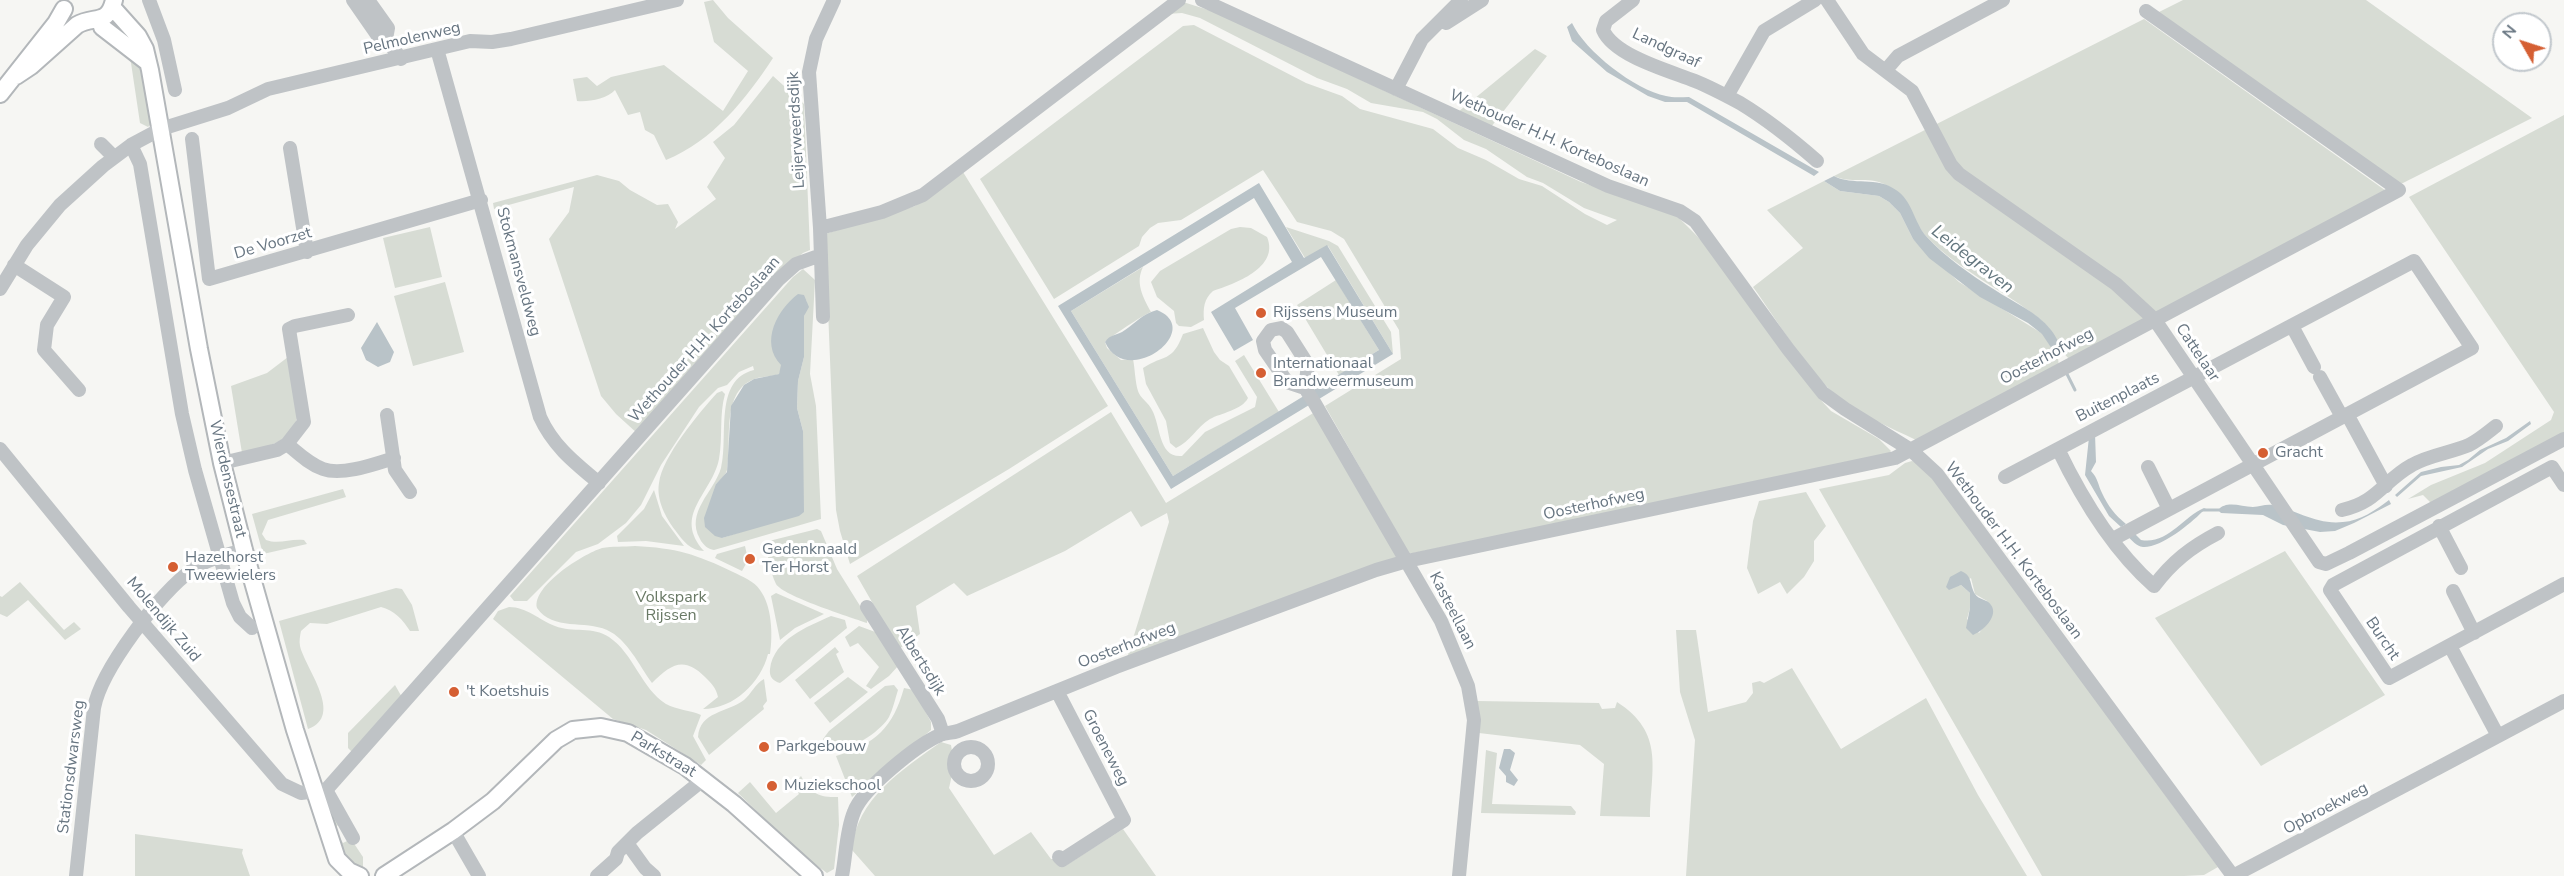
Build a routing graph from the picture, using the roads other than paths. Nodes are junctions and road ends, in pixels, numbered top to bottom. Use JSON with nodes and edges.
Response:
{"nodes":[{"id":1,"x":150,"y":0,"type":"edge"},
{"id":2,"x":353,"y":0,"type":"edge"},
{"id":3,"x":368,"y":0,"type":"edge"},
{"id":4,"x":677,"y":0,"type":"edge"},
{"id":5,"x":834,"y":0,"type":"edge"},
{"id":6,"x":1179,"y":0,"type":"edge"},
{"id":7,"x":1202,"y":0,"type":"edge"},
{"id":8,"x":1461,"y":0,"type":"edge"},
{"id":9,"x":1482,"y":0,"type":"edge"},
{"id":10,"x":1633,"y":0,"type":"edge"},
{"id":11,"x":1815,"y":0,"type":"edge"},
{"id":12,"x":1827,"y":0,"type":"edge"},
{"id":13,"x":2003,"y":0,"type":"edge"},
{"id":14,"x":59,"y":4,"type":"edge"},
{"id":15,"x":118,"y":5,"type":"edge"},
{"id":16,"x":2146,"y":11,"type":"dead end"},
{"id":17,"x":88,"y":26,"type":"junction"},
{"id":18,"x":386,"y":39,"type":"junction"},
{"id":19,"x":1422,"y":39,"type":"junction"},
{"id":20,"x":48,"y":42,"type":"junction"},
{"id":21,"x":437,"y":49,"type":"junction"},
{"id":22,"x":400,"y":59,"type":"junction"},
{"id":23,"x":146,"y":61,"type":"junction"},
{"id":24,"x":1886,"y":70,"type":"junction"},
{"id":25,"x":1396,"y":89,"type":"junction"},
{"id":26,"x":175,"y":90,"type":"dead end"},
{"id":27,"x":0,"y":94,"type":"edge"},
{"id":28,"x":1727,"y":96,"type":"junction"},
{"id":29,"x":161,"y":129,"type":"junction"},
{"id":30,"x":192,"y":139,"type":"dead end"},
{"id":31,"x":101,"y":144,"type":"dead end"},
{"id":32,"x":131,"y":145,"type":"junction"},
{"id":33,"x":290,"y":148,"type":"dead end"},
{"id":34,"x":114,"y":158,"type":"junction"},
{"id":35,"x":1817,"y":161,"type":"dead end"},
{"id":36,"x":481,"y":200,"type":"junction"},
{"id":37,"x":820,"y":228,"type":"junction"},
{"id":38,"x":307,"y":252,"type":"junction"},
{"id":39,"x":821,"y":255,"type":"junction"},
{"id":40,"x":14,"y":265,"type":"junction"},
{"id":41,"x":0,"y":289,"type":"edge"},
{"id":42,"x":348,"y":315,"type":"dead end"},
{"id":43,"x":823,"y":317,"type":"dead end"},
{"id":44,"x":2155,"y":320,"type":"junction"},
{"id":45,"x":2292,"y":326,"type":"junction"},
{"id":46,"x":2193,"y":377,"type":"junction"},
{"id":47,"x":1305,"y":388,"type":"dead end"},
{"id":48,"x":79,"y":390,"type":"dead end"},
{"id":49,"x":387,"y":415,"type":"dead end"},
{"id":50,"x":2345,"y":415,"type":"junction"},
{"id":51,"x":2496,"y":426,"type":"dead end"},
{"id":52,"x":2564,"y":439,"type":"edge"},
{"id":53,"x":287,"y":444,"type":"junction"},
{"id":54,"x":0,"y":449,"type":"edge"},
{"id":55,"x":2058,"y":449,"type":"junction"},
{"id":56,"x":1911,"y":450,"type":"junction"},
{"id":57,"x":394,"y":458,"type":"junction"},
{"id":58,"x":222,"y":463,"type":"junction"},
{"id":59,"x":2252,"y":464,"type":"junction"},
{"id":60,"x":2513,"y":465,"type":"junction"},
{"id":61,"x":2148,"y":467,"type":"dead end"},
{"id":62,"x":2005,"y":477,"type":"dead end"},
{"id":63,"x":2523,"y":482,"type":"junction"},
{"id":64,"x":599,"y":483,"type":"junction"},
{"id":65,"x":2564,"y":485,"type":"edge"},
{"id":66,"x":2386,"y":486,"type":"junction"},
{"id":67,"x":410,"y":492,"type":"dead end"},
{"id":68,"x":2169,"y":508,"type":"junction"},
{"id":69,"x":2342,"y":510,"type":"dead end"},
{"id":70,"x":2439,"y":526,"type":"junction"},
{"id":71,"x":2218,"y":533,"type":"dead end"},
{"id":72,"x":2118,"y":536,"type":"junction"},
{"id":73,"x":244,"y":550,"type":"junction"},
{"id":74,"x":2349,"y":553,"type":"junction"},
{"id":75,"x":222,"y":556,"type":"junction"},
{"id":76,"x":1407,"y":561,"type":"junction"},
{"id":77,"x":2461,"y":568,"type":"dead end"},
{"id":78,"x":2359,"y":570,"type":"junction"},
{"id":79,"x":2564,"y":584,"type":"edge"},
{"id":80,"x":2453,"y":591,"type":"dead end"},
{"id":81,"x":867,"y":607,"type":"dead end"},
{"id":82,"x":142,"y":622,"type":"junction"},
{"id":83,"x":252,"y":628,"type":"dead end"},
{"id":84,"x":2474,"y":633,"type":"junction"},
{"id":85,"x":2450,"y":646,"type":"junction"},
{"id":86,"x":1057,"y":690,"type":"junction"},
{"id":87,"x":2564,"y":701,"type":"edge"},
{"id":88,"x":943,"y":734,"type":"junction"},
{"id":89,"x":2498,"y":736,"type":"junction"},
{"id":90,"x":959,"y":752,"type":"dead end"},
{"id":91,"x":704,"y":780,"type":"junction"},
{"id":92,"x":320,"y":791,"type":"junction"},
{"id":93,"x":453,"y":831,"type":"junction"},
{"id":94,"x":353,"y":838,"type":"dead end"},
{"id":95,"x":627,"y":843,"type":"junction"},
{"id":96,"x":1059,"y":856,"type":"dead end"},
{"id":97,"x":76,"y":876,"type":"edge"},
{"id":98,"x":360,"y":876,"type":"edge"},
{"id":99,"x":384,"y":876,"type":"edge"},
{"id":100,"x":479,"y":876,"type":"edge"},
{"id":101,"x":597,"y":876,"type":"edge"},
{"id":102,"x":654,"y":876,"type":"edge"},
{"id":103,"x":814,"y":876,"type":"edge"},
{"id":104,"x":842,"y":876,"type":"edge"},
{"id":105,"x":1459,"y":876,"type":"edge"},
{"id":106,"x":2233,"y":876,"type":"edge"}],
"edges":[{"from":1,"to":26,"type":"street"},
{"from":2,"to":18,"type":"street"},
{"from":3,"to":18,"type":"street"},
{"from":4,"to":21,"type":"street","name":"Pelmolenweg"},
{"from":5,"to":37,"type":"street","name":"Leijerweerdsdijk"},
{"from":6,"to":37,"type":"street"},
{"from":7,"to":25,"type":"street","name":"Wethouder H.H. Korteboslaan"},
{"from":8,"to":19,"type":"street"},
{"from":9,"to":19,"type":"street"},
{"from":10,"to":28,"type":"street","name":"Landgraaf"},
{"from":11,"to":28,"type":"street"},
{"from":12,"to":24,"type":"street","name":"Cattelaar"},
{"from":13,"to":24,"type":"street"},
{"from":14,"to":17,"type":"main road"},
{"from":14,"to":20,"type":"main road"},
{"from":15,"to":17,"type":"main road"},
{"from":15,"to":17,"type":"main road"},
{"from":15,"to":23,"type":"main road","name":"Wierdensestraat"},
{"from":16,"to":44,"type":"street","name":"Oosterhofweg"},
{"from":17,"to":20,"type":"main road"},
{"from":17,"to":23,"type":"main road"},
{"from":18,"to":22,"type":"street"},
{"from":19,"to":25,"type":"street"},
{"from":20,"to":27,"type":"main road"},
{"from":21,"to":22,"type":"street","name":"Pelmolenweg"},
{"from":21,"to":36,"type":"street","name":"Stokmansveldweg"},
{"from":22,"to":29,"type":"street","name":"Pelmolenweg"},
{"from":23,"to":29,"type":"main road","name":"Wierdensestraat"},
{"from":24,"to":44,"type":"street","name":"Cattelaar"},
{"from":25,"to":56,"type":"street","name":"Wethouder H.H. Korteboslaan"},
{"from":28,"to":35,"type":"street","name":"Landgraaf"},
{"from":29,"to":32,"type":"street","name":"Pelmolenweg"},
{"from":29,"to":58,"type":"main road","name":"Wierdensestraat"},
{"from":30,"to":38,"type":"street","name":"De Voorzet"},
{"from":31,"to":34,"type":"street"},
{"from":32,"to":34,"type":"street","name":"Pelmolenweg"},
{"from":32,"to":75,"type":"street","name":"Wierdensestraat"},
{"from":33,"to":38,"type":"street"},
{"from":34,"to":40,"type":"street","name":"Pelmolenweg"},
{"from":36,"to":38,"type":"street","name":"De Voorzet"},
{"from":36,"to":64,"type":"street","name":"Stokmansveldweg"},
{"from":37,"to":39,"type":"street"},
{"from":39,"to":43,"type":"street"},
{"from":39,"to":64,"type":"street","name":"Wethouder H.H. Korteboslaan"},
{"from":40,"to":41,"type":"street","name":"Pelmolenweg"},
{"from":40,"to":48,"type":"street"},
{"from":42,"to":53,"type":"street"},
{"from":44,"to":46,"type":"street","name":"Cattelaar"},
{"from":44,"to":56,"type":"street","name":"Oosterhofweg"},
{"from":45,"to":46,"type":"street"},
{"from":45,"to":50,"type":"street"},
{"from":45,"to":50,"type":"street"},
{"from":46,"to":55,"type":"street","name":"Buitenplaats"},
{"from":46,"to":59,"type":"street","name":"Cattelaar"},
{"from":47,"to":76,"type":"street","name":"Kasteellaan"},
{"from":49,"to":57,"type":"street"},
{"from":50,"to":59,"type":"street"},
{"from":50,"to":66,"type":"street"},
{"from":51,"to":66,"type":"street"},
{"from":52,"to":60,"type":"street","name":"Cattelaar"},
{"from":53,"to":57,"type":"street"},
{"from":53,"to":58,"type":"street"},
{"from":54,"to":82,"type":"street","name":"Molendijk Zuid"},
{"from":55,"to":62,"type":"street","name":"Buitenplaats"},
{"from":55,"to":72,"type":"street"},
{"from":56,"to":76,"type":"street","name":"Oosterhofweg"},
{"from":56,"to":106,"type":"street","name":"Wethouder H.H. Korteboslaan"},
{"from":57,"to":67,"type":"street"},
{"from":58,"to":73,"type":"main road","name":"Wierdensestraat"},
{"from":59,"to":68,"type":"street"},
{"from":59,"to":74,"type":"street","name":"Cattelaar"},
{"from":60,"to":63,"type":"street"},
{"from":60,"to":74,"type":"street","name":"Cattelaar"},
{"from":61,"to":68,"type":"street"},
{"from":63,"to":65,"type":"street","name":"Burcht"},
{"from":63,"to":70,"type":"street","name":"Burcht"},
{"from":64,"to":92,"type":"street","name":"Wethouder H.H. Korteboslaan"},
{"from":66,"to":69,"type":"street"},
{"from":68,"to":72,"type":"street"},
{"from":70,"to":77,"type":"street"},
{"from":70,"to":78,"type":"street","name":"Burcht"},
{"from":71,"to":72,"type":"street"},
{"from":73,"to":75,"type":"street","name":"Stationsdwarsweg"},
{"from":73,"to":92,"type":"main road","name":"Wierdensestraat"},
{"from":74,"to":78,"type":"street"},
{"from":75,"to":82,"type":"street","name":"Stationsdwarsweg"},
{"from":75,"to":83,"type":"street","name":"Wierdensestraat"},
{"from":76,"to":86,"type":"street","name":"Oosterhofweg"},
{"from":76,"to":105,"type":"street","name":"Kasteellaan"},
{"from":78,"to":85,"type":"street","name":"Burcht"},
{"from":79,"to":84,"type":"street","name":"Burcht"},
{"from":80,"to":84,"type":"street"},
{"from":81,"to":88,"type":"street","name":"Albertsdijk"},
{"from":82,"to":92,"type":"street","name":"Molendijk Zuid"},
{"from":82,"to":97,"type":"street","name":"Stationsdwarsweg"},
{"from":84,"to":85,"type":"street","name":"Burcht"},
{"from":85,"to":89,"type":"street"},
{"from":86,"to":88,"type":"street","name":"Oosterhofweg"},
{"from":86,"to":96,"type":"street","name":"Groeneweg"},
{"from":87,"to":89,"type":"street","name":"Opbroekweg"},
{"from":88,"to":90,"type":"street","name":"Albertsdijk"},
{"from":88,"to":104,"type":"street","name":"Oosterhofweg"},
{"from":89,"to":106,"type":"street","name":"Opbroekweg"},
{"from":91,"to":93,"type":"main road","name":"Parkstraat"},
{"from":91,"to":95,"type":"street"},
{"from":91,"to":103,"type":"main road","name":"Parkstraat"},
{"from":92,"to":94,"type":"street","name":"Wierdensestraat"},
{"from":92,"to":98,"type":"main road","name":"Wierdensestraat"},
{"from":93,"to":99,"type":"main road","name":"Parkstraat"},
{"from":93,"to":100,"type":"street"},
{"from":95,"to":101,"type":"street"},
{"from":95,"to":102,"type":"street"}]}
